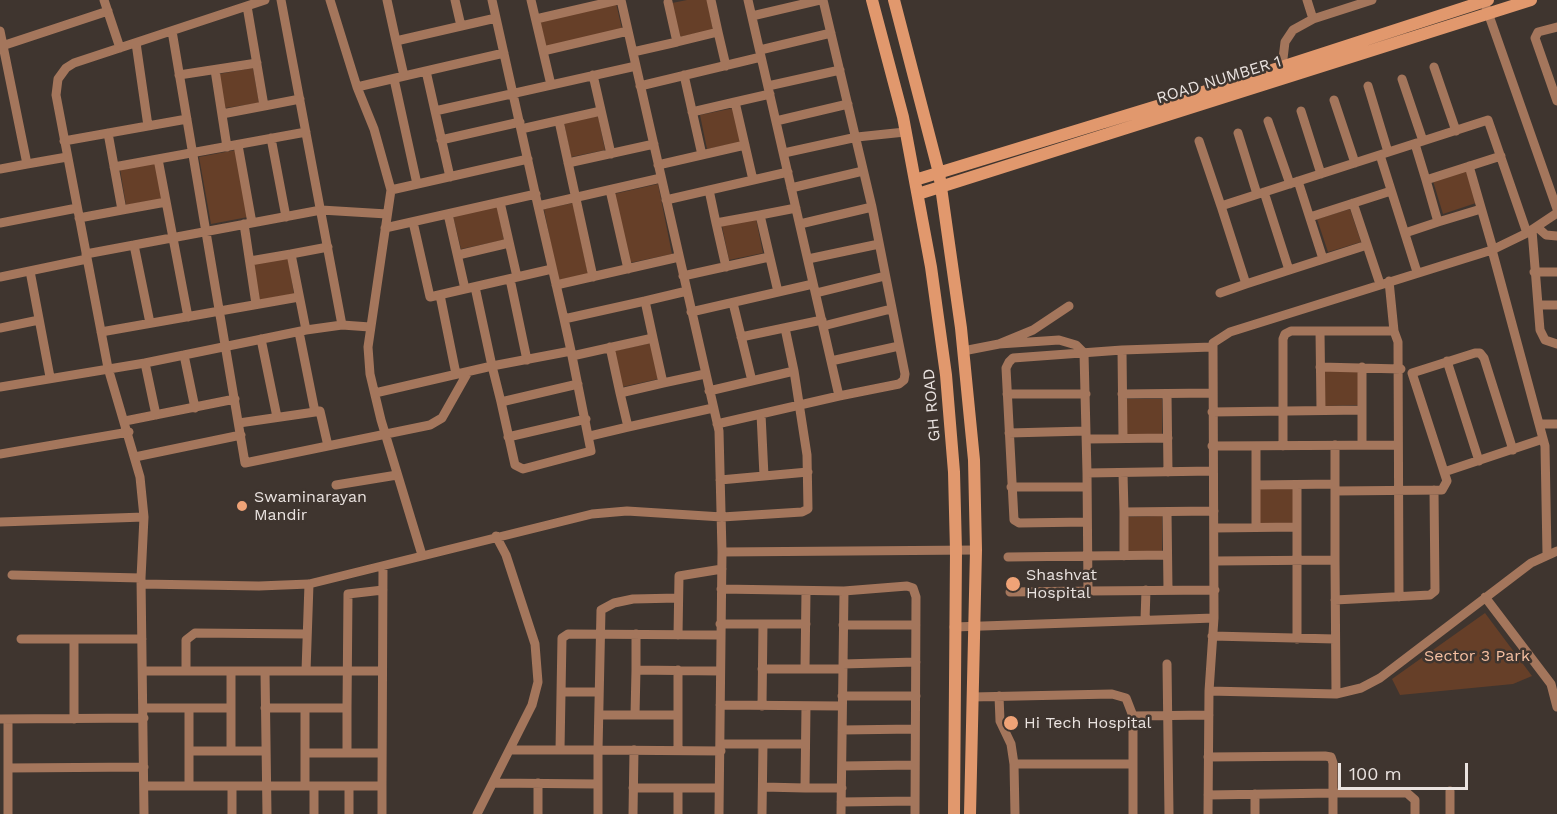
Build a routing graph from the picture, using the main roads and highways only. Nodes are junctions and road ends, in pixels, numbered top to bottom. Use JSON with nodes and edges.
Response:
{"nodes":[{"id":1,"x":872,"y":0,"type":"edge"},
{"id":2,"x":894,"y":0,"type":"edge"},
{"id":3,"x":1485,"y":0,"type":"edge"},
{"id":4,"x":1531,"y":0,"type":"edge"},
{"id":5,"x":940,"y":179,"type":"junction"},
{"id":6,"x":915,"y":180,"type":"junction"},
{"id":7,"x":918,"y":194,"type":"junction"},
{"id":8,"x":954,"y":814,"type":"edge"},
{"id":9,"x":970,"y":814,"type":"edge"}],
"edges":[{"from":1,"to":6,"type":"main road","name":"GH ROAD"},
{"from":2,"to":5,"type":"main road"},
{"from":3,"to":5,"type":"main road","name":"ROAD NUMBER 1"},
{"from":4,"to":5,"type":"main road","name":"ROAD NUMBER 1"},
{"from":5,"to":6,"type":"main road","name":"ROAD NUMBER 1"},
{"from":5,"to":7,"type":"main road","name":"ROAD NUMBER 1"},
{"from":5,"to":9,"type":"main road"},
{"from":6,"to":7,"type":"main road","name":"GH ROAD"},
{"from":7,"to":8,"type":"main road","name":"GH ROAD"}]}
